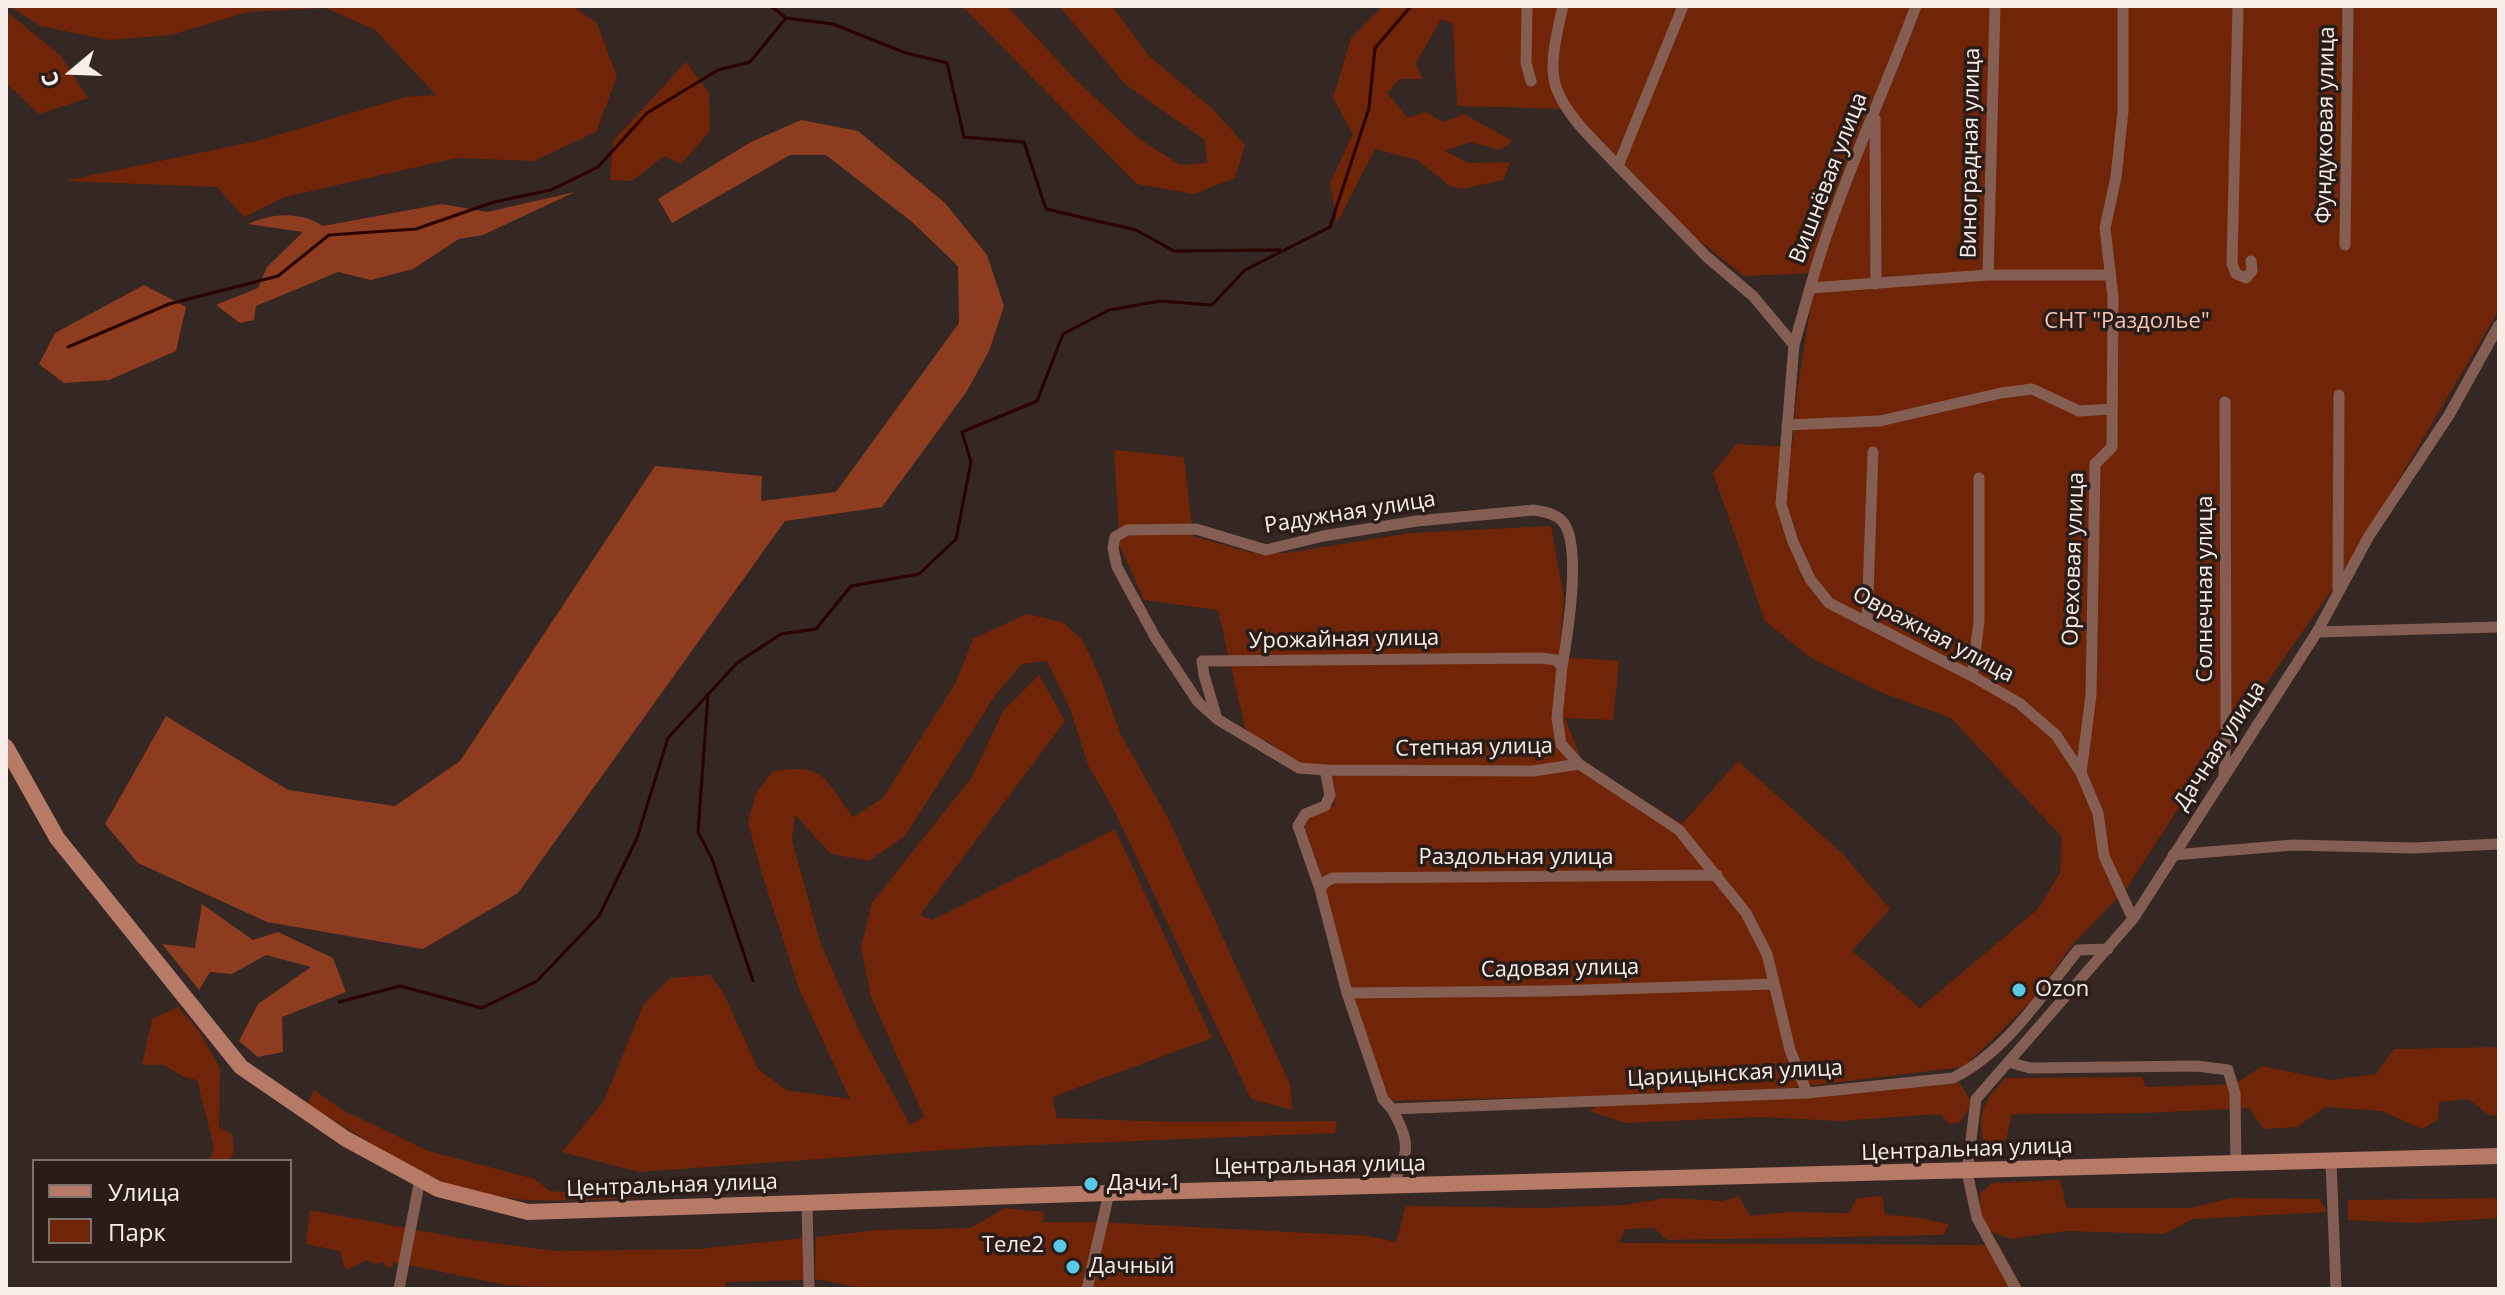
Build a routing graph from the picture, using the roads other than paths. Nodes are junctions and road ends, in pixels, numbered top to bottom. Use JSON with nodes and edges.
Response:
{"nodes":[{"id":1,"x":1527,"y":6,"type":"edge"},
{"id":2,"x":1563,"y":6,"type":"edge"},
{"id":3,"x":1683,"y":6,"type":"edge"},
{"id":4,"x":1916,"y":6,"type":"edge"},
{"id":5,"x":1995,"y":6,"type":"edge"},
{"id":6,"x":2123,"y":6,"type":"edge"},
{"id":7,"x":2238,"y":6,"type":"edge"},
{"id":8,"x":2348,"y":6,"type":"edge"},
{"id":9,"x":1531,"y":81,"type":"dead end"},
{"id":10,"x":1875,"y":114,"type":"junction"},
{"id":11,"x":1618,"y":166,"type":"junction"},
{"id":12,"x":2345,"y":245,"type":"dead end"},
{"id":13,"x":2251,"y":261,"type":"dead end"},
{"id":14,"x":1988,"y":275,"type":"junction"},
{"id":15,"x":2109,"y":275,"type":"junction"},
{"id":16,"x":1876,"y":284,"type":"junction"},
{"id":17,"x":1810,"y":288,"type":"junction"},
{"id":18,"x":2499,"y":325,"type":"edge"},
{"id":19,"x":1794,"y":345,"type":"junction"},
{"id":20,"x":2339,"y":395,"type":"dead end"},
{"id":21,"x":2225,"y":402,"type":"dead end"},
{"id":22,"x":2112,"y":409,"type":"junction"},
{"id":23,"x":1787,"y":425,"type":"junction"},
{"id":24,"x":1873,"y":452,"type":"dead end"},
{"id":25,"x":1979,"y":478,"type":"dead end"},
{"id":26,"x":2338,"y":593,"type":"junction"},
{"id":27,"x":1867,"y":622,"type":"junction"},
{"id":28,"x":2499,"y":627,"type":"edge"},
{"id":29,"x":2317,"y":632,"type":"junction"},
{"id":30,"x":1562,"y":667,"type":"junction"},
{"id":31,"x":1972,"y":676,"type":"junction"},
{"id":32,"x":1217,"y":719,"type":"junction"},
{"id":33,"x":6,"y":747,"type":"edge"},
{"id":34,"x":1579,"y":764,"type":"junction"},
{"id":35,"x":1325,"y":770,"type":"junction"},
{"id":36,"x":2081,"y":773,"type":"junction"},
{"id":37,"x":2224,"y":777,"type":"junction"},
{"id":38,"x":2499,"y":844,"type":"edge"},
{"id":39,"x":2173,"y":855,"type":"junction"},
{"id":40,"x":1717,"y":875,"type":"junction"},
{"id":41,"x":1320,"y":889,"type":"junction"},
{"id":42,"x":2133,"y":919,"type":"junction"},
{"id":43,"x":2108,"y":949,"type":"junction"},
{"id":44,"x":1774,"y":984,"type":"junction"},
{"id":45,"x":1347,"y":993,"type":"junction"},
{"id":46,"x":2008,"y":1062,"type":"junction"},
{"id":47,"x":1807,"y":1093,"type":"junction"},
{"id":48,"x":1392,"y":1109,"type":"junction"},
{"id":49,"x":2499,"y":1156,"type":"edge"},
{"id":50,"x":2331,"y":1161,"type":"junction"},
{"id":51,"x":2236,"y":1164,"type":"junction"},
{"id":52,"x":1967,"y":1172,"type":"junction"},
{"id":53,"x":420,"y":1179,"type":"junction"},
{"id":54,"x":1392,"y":1186,"type":"junction"},
{"id":55,"x":1109,"y":1193,"type":"junction"},
{"id":56,"x":807,"y":1203,"type":"junction"},
{"id":57,"x":399,"y":1289,"type":"edge"},
{"id":58,"x":809,"y":1289,"type":"edge"},
{"id":59,"x":1087,"y":1289,"type":"edge"},
{"id":60,"x":2016,"y":1289,"type":"edge"},
{"id":61,"x":2336,"y":1289,"type":"edge"}],
"edges":[{"from":1,"to":9,"type":"street"},
{"from":2,"to":11,"type":"street"},
{"from":3,"to":11,"type":"street"},
{"from":4,"to":10,"type":"street","name":"Вишнёвая улица"},
{"from":5,"to":14,"type":"street","name":"Виноградная улица"},
{"from":6,"to":15,"type":"street","name":"Ореховая улица"},
{"from":7,"to":13,"type":"street"},
{"from":8,"to":12,"type":"street","name":"Фундуковая улица"},
{"from":10,"to":16,"type":"street"},
{"from":10,"to":17,"type":"street","name":"Вишнёвая улица"},
{"from":11,"to":19,"type":"street"},
{"from":14,"to":15,"type":"street","name":"Виноградная улица"},
{"from":14,"to":16,"type":"street","name":"Вишнёвая улица"},
{"from":15,"to":22,"type":"street","name":"Ореховая улица"},
{"from":16,"to":17,"type":"street","name":"Вишнёвая улица"},
{"from":17,"to":19,"type":"street","name":"Овражная улица"},
{"from":18,"to":26,"type":"street","name":"Дачная улица"},
{"from":19,"to":23,"type":"street","name":"Овражная улица"},
{"from":20,"to":26,"type":"street"},
{"from":21,"to":37,"type":"street","name":"Солнечная улица"},
{"from":22,"to":23,"type":"street"},
{"from":22,"to":36,"type":"street","name":"Ореховая улица"},
{"from":23,"to":27,"type":"street","name":"Овражная улица"},
{"from":24,"to":27,"type":"street"},
{"from":25,"to":31,"type":"street"},
{"from":26,"to":29,"type":"street","name":"Дачная улица"},
{"from":27,"to":31,"type":"street","name":"Овражная улица"},
{"from":28,"to":29,"type":"street"},
{"from":29,"to":37,"type":"street","name":"Дачная улица"},
{"from":30,"to":32,"type":"street","name":"Урожайная улица"},
{"from":30,"to":32,"type":"street","name":"Радужная улица"},
{"from":30,"to":34,"type":"street"},
{"from":31,"to":36,"type":"street","name":"Овражная улица"},
{"from":32,"to":35,"type":"street"},
{"from":33,"to":53,"type":"street","name":"Центральная улица"},
{"from":34,"to":35,"type":"street","name":"Степная улица"},
{"from":34,"to":40,"type":"street","name":"Степная улица"},
{"from":35,"to":41,"type":"street"},
{"from":36,"to":42,"type":"street"},
{"from":37,"to":39,"type":"street","name":"Дачная улица"},
{"from":38,"to":39,"type":"street"},
{"from":39,"to":42,"type":"street","name":"Дачная улица"},
{"from":40,"to":41,"type":"street","name":"Раздольная улица"},
{"from":40,"to":44,"type":"street","name":"Степная улица"},
{"from":41,"to":45,"type":"street"},
{"from":42,"to":43,"type":"street","name":"Дачная улица"},
{"from":43,"to":46,"type":"street","name":"Дачная улица"},
{"from":43,"to":47,"type":"street","name":"Царицынская улица"},
{"from":44,"to":45,"type":"street","name":"Садовая улица"},
{"from":44,"to":47,"type":"street","name":"Степная улица"},
{"from":45,"to":48,"type":"street"},
{"from":46,"to":51,"type":"street"},
{"from":46,"to":52,"type":"street","name":"Дачная улица"},
{"from":47,"to":48,"type":"street","name":"Царицынская улица"},
{"from":48,"to":54,"type":"street"},
{"from":49,"to":50,"type":"street","name":"Центральная улица"},
{"from":50,"to":51,"type":"street","name":"Центральная улица"},
{"from":50,"to":61,"type":"street"},
{"from":51,"to":52,"type":"street","name":"Центральная улица"},
{"from":52,"to":54,"type":"street","name":"Центральная улица"},
{"from":52,"to":60,"type":"street","name":"Дачная улица"},
{"from":53,"to":56,"type":"street","name":"Центральная улица"},
{"from":53,"to":57,"type":"street"},
{"from":54,"to":55,"type":"street","name":"Центральная улица"},
{"from":55,"to":56,"type":"street","name":"Центральная улица"},
{"from":55,"to":59,"type":"street"},
{"from":56,"to":58,"type":"street"}]}
